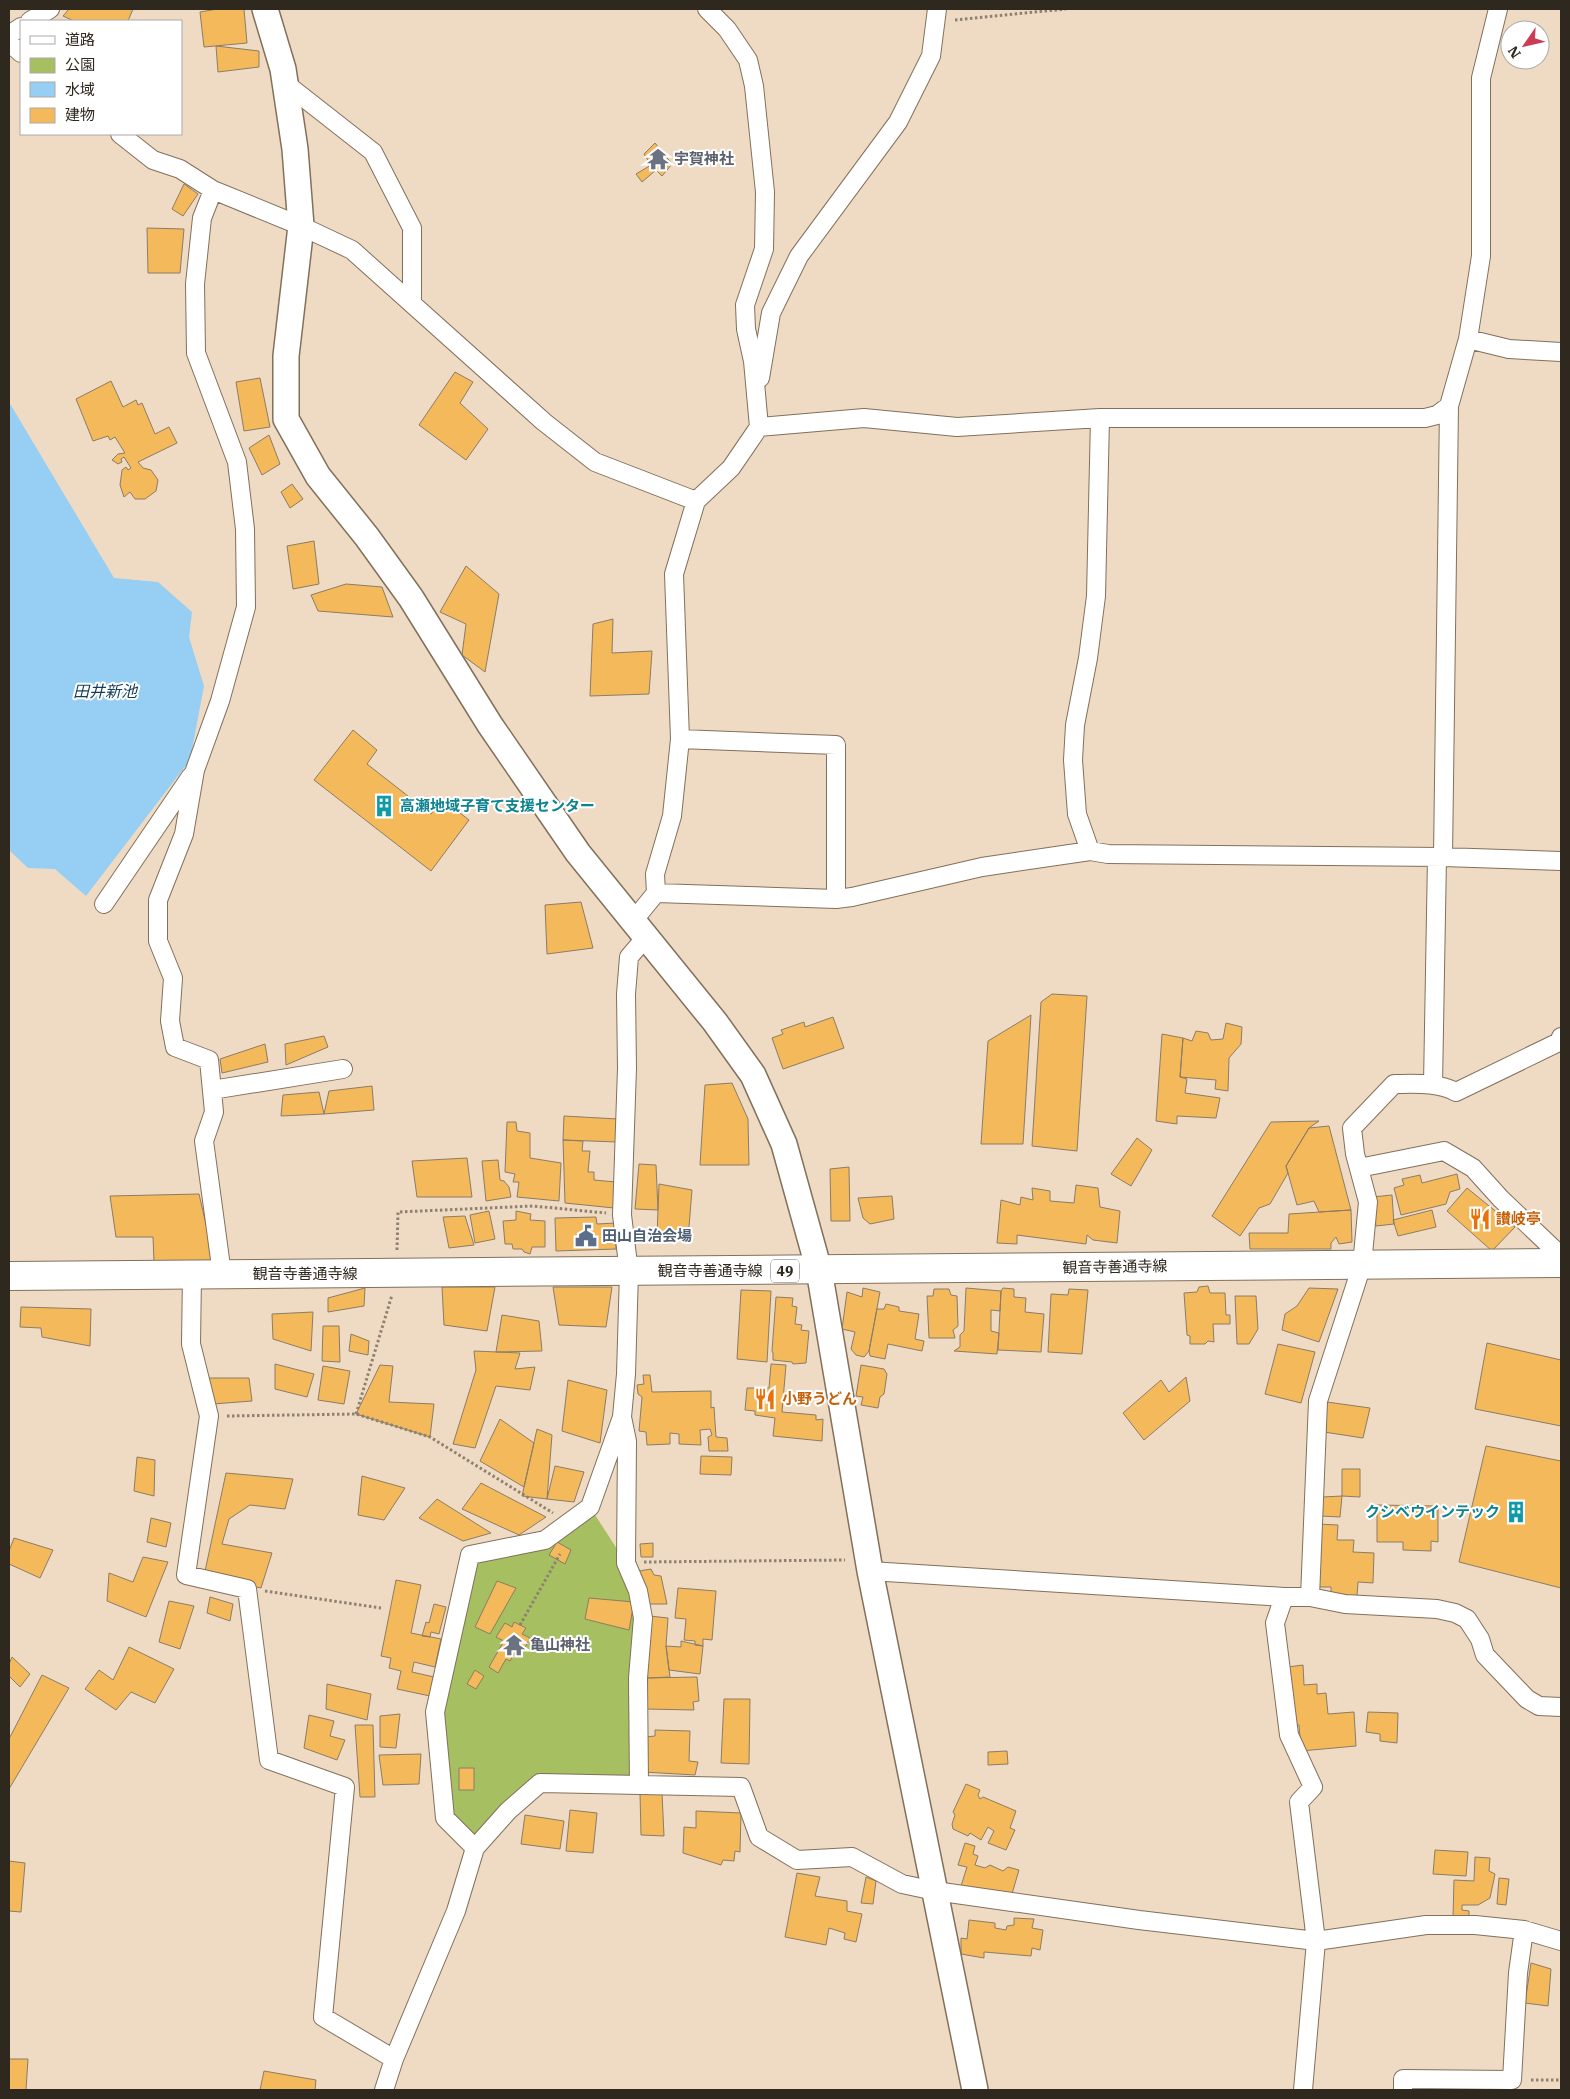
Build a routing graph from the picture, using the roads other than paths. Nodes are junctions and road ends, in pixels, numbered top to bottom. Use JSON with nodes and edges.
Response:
{"nodes":[{"id":1,"x":50,"y":9,"type":"edge"},
{"id":2,"x":265,"y":9,"type":"edge"},
{"id":3,"x":707,"y":9,"type":"edge"},
{"id":4,"x":1498,"y":9,"type":"edge"},
{"id":5,"x":936,"y":15,"type":"edge"},
{"id":6,"x":32,"y":20,"type":"edge"},
{"id":7,"x":20,"y":28,"type":"edge"},
{"id":8,"x":9,"y":35,"type":"edge"},
{"id":9,"x":9,"y":42,"type":"edge"},
{"id":10,"x":20,"y":52,"type":"edge"},
{"id":11,"x":285,"y":84,"type":"junction"},
{"id":12,"x":121,"y":135,"type":"edge"},
{"id":13,"x":213,"y":190,"type":"junction"},
{"id":14,"x":301,"y":226,"type":"junction"},
{"id":15,"x":412,"y":303,"type":"junction"},
{"id":16,"x":1468,"y":340,"type":"junction"},
{"id":17,"x":1561,"y":352,"type":"edge"},
{"id":18,"x":757,"y":395,"type":"junction"},
{"id":19,"x":1449,"y":406,"type":"junction"},
{"id":20,"x":1100,"y":418,"type":"junction"},
{"id":21,"x":758,"y":427,"type":"junction"},
{"id":22,"x":696,"y":501,"type":"junction"},
{"id":23,"x":680,"y":739,"type":"junction"},
{"id":24,"x":195,"y":770,"type":"junction"},
{"id":25,"x":1090,"y":851,"type":"junction"},
{"id":26,"x":1440,"y":857,"type":"junction"},
{"id":27,"x":1561,"y":861,"type":"edge"},
{"id":28,"x":656,"y":893,"type":"junction"},
{"id":29,"x":836,"y":899,"type":"junction"},
{"id":30,"x":104,"y":904,"type":"dead end"},
{"id":31,"x":640,"y":929,"type":"junction"},
{"id":32,"x":1560,"y":1040,"type":"edge"},
{"id":33,"x":343,"y":1069,"type":"dead end"},
{"id":34,"x":1433,"y":1085,"type":"junction"},
{"id":35,"x":212,"y":1090,"type":"junction"},
{"id":36,"x":1359,"y":1168,"type":"junction"},
{"id":37,"x":1561,"y":1256,"type":"edge"},
{"id":38,"x":1561,"y":1262,"type":"edge"},
{"id":39,"x":1362,"y":1265,"type":"junction"},
{"id":40,"x":819,"y":1270,"type":"junction"},
{"id":41,"x":629,"y":1272,"type":"junction"},
{"id":42,"x":222,"y":1274,"type":"junction"},
{"id":43,"x":192,"y":1275,"type":"junction"},
{"id":44,"x":9,"y":1276,"type":"edge"},
{"id":45,"x":622,"y":1417,"type":"junction"},
{"id":46,"x":869,"y":1565,"type":"junction"},
{"id":47,"x":1284,"y":1597,"type":"junction"},
{"id":48,"x":1310,"y":1597,"type":"junction"},
{"id":49,"x":1561,"y":1707,"type":"edge"},
{"id":50,"x":638,"y":1785,"type":"junction"},
{"id":51,"x":475,"y":1848,"type":"junction"},
{"id":52,"x":935,"y":1891,"type":"junction"},
{"id":53,"x":1524,"y":1930,"type":"junction"},
{"id":54,"x":1316,"y":1941,"type":"junction"},
{"id":55,"x":1561,"y":1941,"type":"edge"},
{"id":56,"x":394,"y":2058,"type":"junction"},
{"id":57,"x":384,"y":2090,"type":"edge"},
{"id":58,"x":975,"y":2090,"type":"edge"},
{"id":59,"x":1303,"y":2090,"type":"edge"},
{"id":60,"x":1403,"y":2090,"type":"edge"}],
"edges":[{"from":1,"to":6,"type":"street"},
{"from":2,"to":11,"type":"street"},
{"from":3,"to":18,"type":"street"},
{"from":4,"to":16,"type":"street"},
{"from":5,"to":18,"type":"street"},
{"from":7,"to":8,"type":"street"},
{"from":9,"to":10,"type":"street"},
{"from":11,"to":14,"type":"street"},
{"from":11,"to":15,"type":"street"},
{"from":12,"to":13,"type":"street"},
{"from":13,"to":14,"type":"street"},
{"from":13,"to":24,"type":"street"},
{"from":14,"to":15,"type":"street"},
{"from":14,"to":31,"type":"street"},
{"from":15,"to":22,"type":"street"},
{"from":16,"to":17,"type":"street"},
{"from":16,"to":19,"type":"street"},
{"from":18,"to":21,"type":"street"},
{"from":19,"to":20,"type":"street"},
{"from":19,"to":26,"type":"street"},
{"from":20,"to":21,"type":"street"},
{"from":20,"to":25,"type":"street"},
{"from":21,"to":22,"type":"street"},
{"from":22,"to":23,"type":"street"},
{"from":23,"to":28,"type":"street"},
{"from":23,"to":29,"type":"street"},
{"from":24,"to":30,"type":"street"},
{"from":24,"to":35,"type":"street"},
{"from":25,"to":26,"type":"street"},
{"from":25,"to":29,"type":"street"},
{"from":26,"to":27,"type":"street"},
{"from":26,"to":34,"type":"street"},
{"from":28,"to":29,"type":"street"},
{"from":28,"to":31,"type":"street"},
{"from":31,"to":40,"type":"street"},
{"from":31,"to":41,"type":"street"},
{"from":32,"to":34,"type":"street"},
{"from":33,"to":35,"type":"street"},
{"from":34,"to":36,"type":"street"},
{"from":35,"to":42,"type":"street"},
{"from":36,"to":37,"type":"street"},
{"from":36,"to":39,"type":"street"},
{"from":38,"to":39,"type":"main road","name":"観音寺善通寺線","number":"49"},
{"from":39,"to":40,"type":"main road","name":"観音寺善通寺線","number":"49"},
{"from":39,"to":48,"type":"street"},
{"from":40,"to":41,"type":"main road","name":"観音寺善通寺線","number":"49"},
{"from":40,"to":46,"type":"street"},
{"from":41,"to":42,"type":"main road","name":"観音寺善通寺線","number":"49"},
{"from":41,"to":45,"type":"street"},
{"from":42,"to":43,"type":"main road","name":"観音寺善通寺線","number":"49"},
{"from":43,"to":44,"type":"main road","name":"観音寺善通寺線","number":"49"},
{"from":43,"to":56,"type":"street"},
{"from":45,"to":50,"type":"street"},
{"from":45,"to":51,"type":"street"},
{"from":46,"to":47,"type":"street"},
{"from":46,"to":52,"type":"street"},
{"from":47,"to":48,"type":"street"},
{"from":47,"to":54,"type":"street"},
{"from":48,"to":49,"type":"street"},
{"from":50,"to":51,"type":"street"},
{"from":50,"to":52,"type":"street"},
{"from":51,"to":56,"type":"street"},
{"from":52,"to":54,"type":"street"},
{"from":52,"to":58,"type":"street"},
{"from":53,"to":54,"type":"street"},
{"from":53,"to":55,"type":"street"},
{"from":53,"to":60,"type":"street"},
{"from":54,"to":59,"type":"street"},
{"from":56,"to":57,"type":"street"}]}
